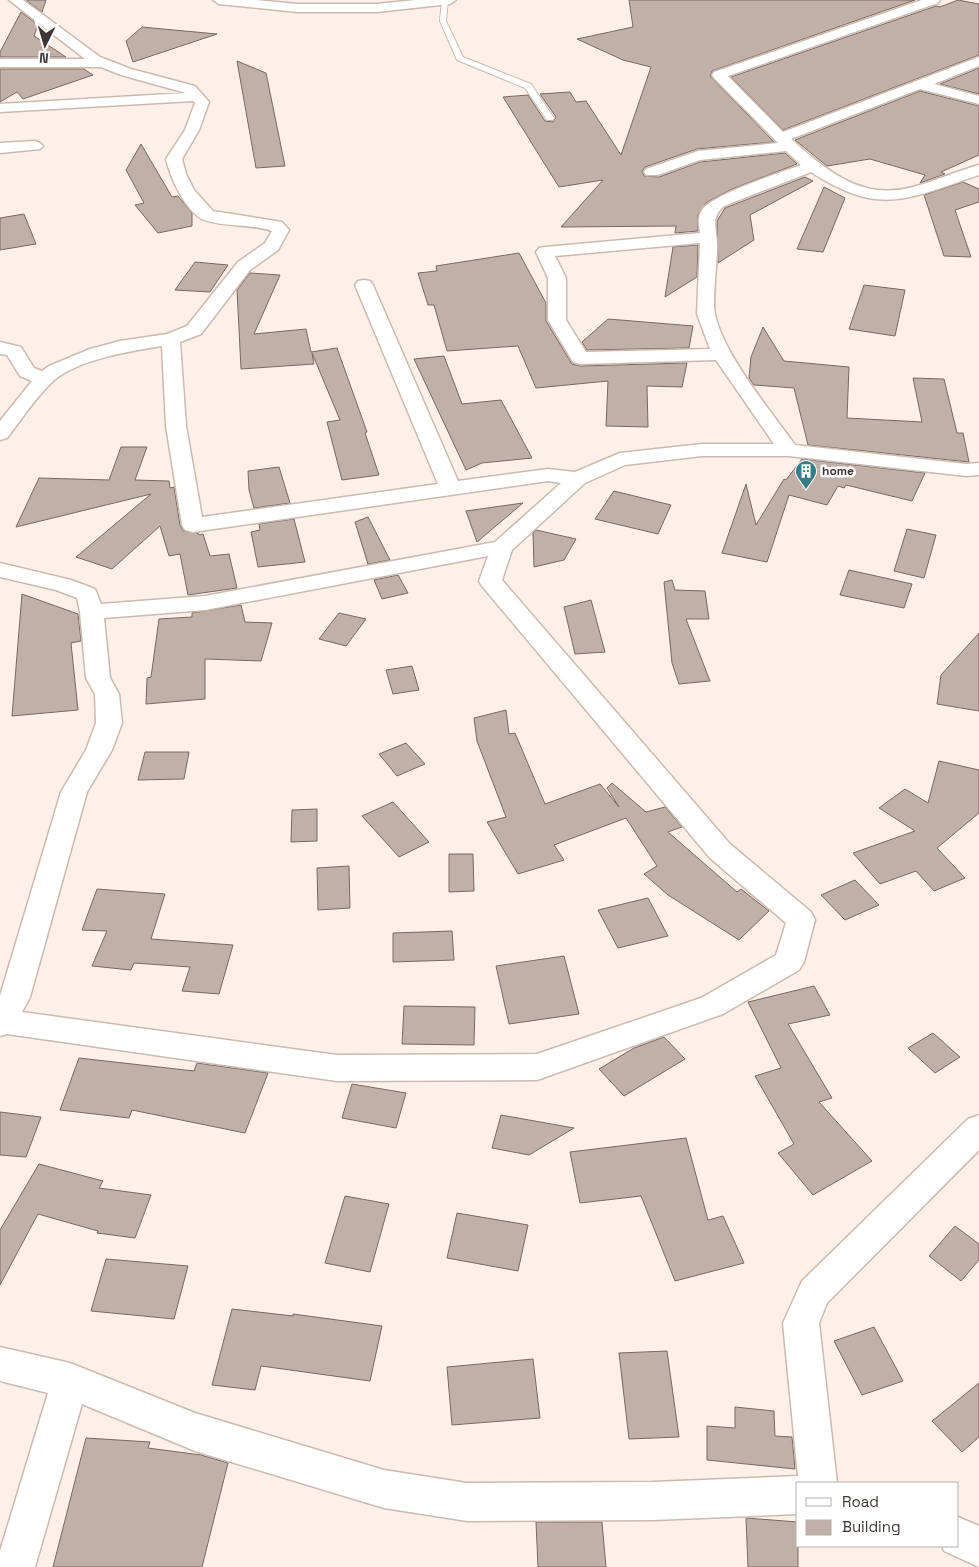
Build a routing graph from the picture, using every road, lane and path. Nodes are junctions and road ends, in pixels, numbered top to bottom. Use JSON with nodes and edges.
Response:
{"nodes":[{"id":1,"x":15,"y":0,"type":"edge"},
{"id":2,"x":219,"y":0,"type":"edge"},
{"id":3,"x":445,"y":0,"type":"edge"},
{"id":4,"x":450,"y":0,"type":"edge"},
{"id":5,"x":934,"y":0,"type":"edge"},
{"id":6,"x":979,"y":61,"type":"edge"},
{"id":7,"x":0,"y":63,"type":"edge"},
{"id":8,"x":102,"y":63,"type":"junction"},
{"id":9,"x":919,"y":84,"type":"junction"},
{"id":10,"x":199,"y":97,"type":"junction"},
{"id":11,"x":979,"y":100,"type":"edge"},
{"id":12,"x":0,"y":108,"type":"edge"},
{"id":13,"x":550,"y":118,"type":"dead end"},
{"id":14,"x":786,"y":142,"type":"junction"},
{"id":15,"x":35,"y":146,"type":"dead end"},
{"id":16,"x":0,"y":148,"type":"edge"},
{"id":17,"x":812,"y":166,"type":"junction"},
{"id":18,"x":979,"y":170,"type":"edge"},
{"id":19,"x":652,"y":172,"type":"dead end"},
{"id":20,"x":709,"y":237,"type":"junction"},
{"id":21,"x":364,"y":285,"type":"dead end"},
{"id":22,"x":171,"y":339,"type":"junction"},
{"id":23,"x":0,"y":348,"type":"edge"},
{"id":24,"x":721,"y":354,"type":"junction"},
{"id":25,"x":44,"y":379,"type":"junction"},
{"id":26,"x":0,"y":434,"type":"edge"},
{"id":27,"x":789,"y":450,"type":"junction"},
{"id":28,"x":979,"y":469,"type":"edge"},
{"id":29,"x":578,"y":479,"type":"junction"},
{"id":30,"x":451,"y":489,"type":"junction"},
{"id":31,"x":502,"y":547,"type":"junction"},
{"id":32,"x":0,"y":570,"type":"edge"},
{"id":33,"x":92,"y":612,"type":"junction"},
{"id":34,"x":4,"y":1009,"type":"edge"},
{"id":35,"x":979,"y":1129,"type":"edge"},
{"id":36,"x":0,"y":1364,"type":"edge"},
{"id":37,"x":70,"y":1381,"type":"junction"},
{"id":38,"x":818,"y":1482,"type":"edge"},
{"id":39,"x":796,"y":1495,"type":"edge"},
{"id":40,"x":959,"y":1537,"type":"edge"},
{"id":41,"x":979,"y":1547,"type":"edge"},
{"id":42,"x":15,"y":1567,"type":"edge"}],
"edges":[{"from":1,"to":8,"type":"street"},
{"from":2,"to":3,"type":"street"},
{"from":3,"to":4,"type":"street"},
{"from":3,"to":13,"type":"lane"},
{"from":5,"to":14,"type":"street"},
{"from":6,"to":9,"type":"street"},
{"from":7,"to":8,"type":"street"},
{"from":8,"to":10,"type":"street"},
{"from":9,"to":11,"type":"street"},
{"from":9,"to":14,"type":"street"},
{"from":10,"to":12,"type":"street"},
{"from":10,"to":22,"type":"street"},
{"from":14,"to":17,"type":"street"},
{"from":14,"to":19,"type":"street"},
{"from":15,"to":16,"type":"street"},
{"from":17,"to":18,"type":"street"},
{"from":17,"to":20,"type":"street"},
{"from":20,"to":24,"type":"street"},
{"from":20,"to":24,"type":"street"},
{"from":21,"to":30,"type":"street"},
{"from":22,"to":25,"type":"street"},
{"from":22,"to":30,"type":"street"},
{"from":23,"to":25,"type":"street"},
{"from":24,"to":27,"type":"street"},
{"from":25,"to":26,"type":"street"},
{"from":27,"to":28,"type":"street"},
{"from":27,"to":29,"type":"street"},
{"from":29,"to":30,"type":"street"},
{"from":29,"to":31,"type":"street"},
{"from":31,"to":33,"type":"street"},
{"from":31,"to":34,"type":"street"},
{"from":32,"to":33,"type":"street"},
{"from":33,"to":34,"type":"street"},
{"from":35,"to":38,"type":"street"},
{"from":36,"to":37,"type":"street"},
{"from":37,"to":39,"type":"street"},
{"from":37,"to":42,"type":"street"},
{"from":40,"to":41,"type":"street"}]}
